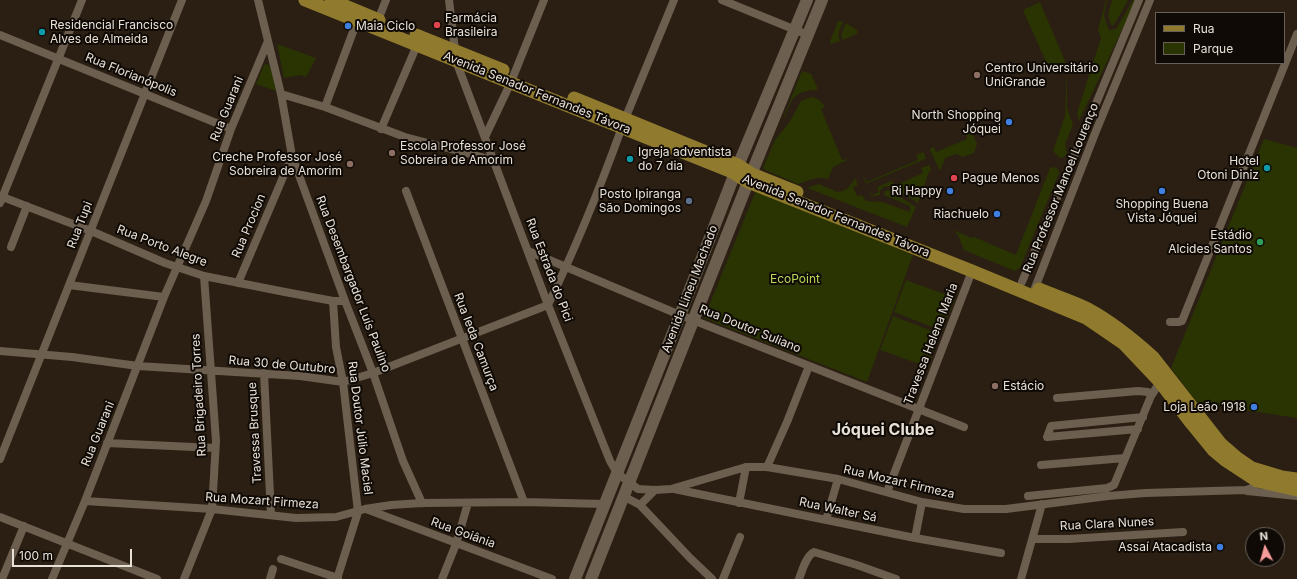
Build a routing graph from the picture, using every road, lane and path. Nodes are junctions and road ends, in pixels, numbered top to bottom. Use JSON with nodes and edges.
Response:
{"nodes":[{"id":1,"x":82,"y":0,"type":"edge"},
{"id":2,"x":182,"y":0,"type":"edge"},
{"id":3,"x":258,"y":0,"type":"edge"},
{"id":4,"x":305,"y":0,"type":"edge"},
{"id":5,"x":331,"y":0,"type":"edge"},
{"id":6,"x":386,"y":0,"type":"edge"},
{"id":7,"x":449,"y":0,"type":"edge"},
{"id":8,"x":544,"y":0,"type":"edge"},
{"id":9,"x":674,"y":0,"type":"edge"},
{"id":10,"x":722,"y":0,"type":"edge"},
{"id":11,"x":807,"y":0,"type":"edge"},
{"id":12,"x":822,"y":0,"type":"edge"},
{"id":13,"x":1139,"y":0,"type":"edge"},
{"id":14,"x":1150,"y":0,"type":"edge"},
{"id":15,"x":378,"y":20,"type":"junction"},
{"id":16,"x":357,"y":21,"type":"junction"},
{"id":17,"x":795,"y":30,"type":"junction"},
{"id":18,"x":808,"y":34,"type":"junction"},
{"id":19,"x":1297,"y":34,"type":"edge"},
{"id":20,"x":0,"y":35,"type":"edge"},
{"id":21,"x":268,"y":41,"type":"junction"},
{"id":22,"x":417,"y":45,"type":"junction"},
{"id":23,"x":456,"y":56,"type":"junction"},
{"id":24,"x":58,"y":58,"type":"junction"},
{"id":25,"x":1285,"y":64,"type":"edge"},
{"id":26,"x":1285,"y":64,"type":"edge"},
{"id":27,"x":512,"y":78,"type":"junction"},
{"id":28,"x":145,"y":94,"type":"junction"},
{"id":29,"x":281,"y":94,"type":"junction"},
{"id":30,"x":324,"y":107,"type":"junction"},
{"id":31,"x":624,"y":123,"type":"junction"},
{"id":32,"x":231,"y":129,"type":"junction"},
{"id":33,"x":381,"y":129,"type":"junction"},
{"id":34,"x":485,"y":137,"type":"junction"},
{"id":35,"x":292,"y":156,"type":"junction"},
{"id":36,"x":493,"y":160,"type":"junction"},
{"id":37,"x":1070,"y":167,"type":"junction"},
{"id":38,"x":737,"y":169,"type":"junction"},
{"id":39,"x":1080,"y":171,"type":"junction"},
{"id":40,"x":750,"y":178,"type":"junction"},
{"id":41,"x":406,"y":191,"type":"dead end"},
{"id":42,"x":1,"y":199,"type":"edge"},
{"id":43,"x":28,"y":206,"type":"junction"},
{"id":44,"x":91,"y":231,"type":"junction"},
{"id":45,"x":11,"y":247,"type":"dead end"},
{"id":46,"x":528,"y":251,"type":"junction"},
{"id":47,"x":178,"y":267,"type":"junction"},
{"id":48,"x":566,"y":267,"type":"junction"},
{"id":49,"x":972,"y":271,"type":"junction"},
{"id":50,"x":204,"y":276,"type":"junction"},
{"id":51,"x":1022,"y":282,"type":"junction"},
{"id":52,"x":238,"y":283,"type":"junction"},
{"id":53,"x":69,"y":285,"type":"junction"},
{"id":54,"x":1033,"y":291,"type":"junction"},
{"id":55,"x":164,"y":297,"type":"junction"},
{"id":56,"x":333,"y":301,"type":"junction"},
{"id":57,"x":345,"y":301,"type":"junction"},
{"id":58,"x":548,"y":305,"type":"junction"},
{"id":59,"x":680,"y":315,"type":"junction"},
{"id":60,"x":694,"y":320,"type":"junction"},
{"id":61,"x":1170,"y":322,"type":"dead end"},
{"id":62,"x":462,"y":338,"type":"junction"},
{"id":63,"x":0,"y":351,"type":"edge"},
{"id":64,"x":41,"y":354,"type":"junction"},
{"id":65,"x":138,"y":366,"type":"junction"},
{"id":66,"x":809,"y":366,"type":"junction"},
{"id":67,"x":210,"y":371,"type":"junction"},
{"id":68,"x":264,"y":373,"type":"junction"},
{"id":69,"x":373,"y":373,"type":"junction"},
{"id":70,"x":343,"y":382,"type":"junction"},
{"id":71,"x":1160,"y":382,"type":"junction"},
{"id":72,"x":1151,"y":396,"type":"junction"},
{"id":73,"x":1057,"y":398,"type":"dead end"},
{"id":74,"x":919,"y":410,"type":"junction"},
{"id":75,"x":1143,"y":417,"type":"junction"},
{"id":76,"x":1092,"y":422,"type":"junction"},
{"id":77,"x":964,"y":427,"type":"dead end"},
{"id":78,"x":1138,"y":428,"type":"junction"},
{"id":79,"x":1089,"y":433,"type":"junction"},
{"id":80,"x":107,"y":443,"type":"junction"},
{"id":81,"x":215,"y":448,"type":"junction"},
{"id":82,"x":1125,"y":458,"type":"junction"},
{"id":83,"x":0,"y":459,"type":"edge"},
{"id":84,"x":1041,"y":465,"type":"dead end"},
{"id":85,"x":746,"y":467,"type":"junction"},
{"id":86,"x":767,"y":467,"type":"junction"},
{"id":87,"x":617,"y":473,"type":"junction"},
{"id":88,"x":838,"y":479,"type":"junction"},
{"id":89,"x":1297,"y":479,"type":"edge"},
{"id":90,"x":1257,"y":480,"type":"junction"},
{"id":91,"x":629,"y":482,"type":"junction"},
{"id":92,"x":672,"y":488,"type":"junction"},
{"id":93,"x":655,"y":490,"type":"junction"},
{"id":94,"x":1075,"y":490,"type":"junction"},
{"id":95,"x":1236,"y":490,"type":"junction"},
{"id":96,"x":1297,"y":490,"type":"edge"},
{"id":97,"x":887,"y":492,"type":"junction"},
{"id":98,"x":623,"y":496,"type":"junction"},
{"id":99,"x":1028,"y":496,"type":"dead end"},
{"id":100,"x":1297,"y":496,"type":"edge"},
{"id":101,"x":1076,"y":500,"type":"junction"},
{"id":102,"x":85,"y":501,"type":"junction"},
{"id":103,"x":524,"y":502,"type":"junction"},
{"id":104,"x":922,"y":502,"type":"junction"},
{"id":105,"x":422,"y":503,"type":"junction"},
{"id":106,"x":468,"y":503,"type":"junction"},
{"id":107,"x":739,"y":503,"type":"junction"},
{"id":108,"x":605,"y":504,"type":"junction"},
{"id":109,"x":1042,"y":504,"type":"junction"},
{"id":110,"x":640,"y":505,"type":"junction"},
{"id":111,"x":212,"y":509,"type":"junction"},
{"id":112,"x":362,"y":510,"type":"junction"},
{"id":113,"x":271,"y":515,"type":"junction"},
{"id":114,"x":0,"y":517,"type":"edge"},
{"id":115,"x":826,"y":520,"type":"junction"},
{"id":116,"x":24,"y":526,"type":"junction"},
{"id":117,"x":1183,"y":532,"type":"dead end"},
{"id":118,"x":740,"y":537,"type":"dead end"},
{"id":119,"x":915,"y":538,"type":"junction"},
{"id":120,"x":1033,"y":539,"type":"junction"},
{"id":121,"x":66,"y":542,"type":"junction"},
{"id":122,"x":456,"y":544,"type":"junction"},
{"id":123,"x":1001,"y":553,"type":"dead end"},
{"id":124,"x":282,"y":559,"type":"dead end"},
{"id":125,"x":273,"y":569,"type":"dead end"},
{"id":126,"x":2,"y":579,"type":"edge"},
{"id":127,"x":52,"y":579,"type":"edge"},
{"id":128,"x":157,"y":579,"type":"edge"},
{"id":129,"x":184,"y":579,"type":"edge"},
{"id":130,"x":270,"y":579,"type":"edge"},
{"id":131,"x":338,"y":579,"type":"edge"},
{"id":132,"x":442,"y":579,"type":"edge"},
{"id":133,"x":552,"y":579,"type":"edge"},
{"id":134,"x":575,"y":579,"type":"edge"},
{"id":135,"x":591,"y":579,"type":"edge"},
{"id":136,"x":712,"y":579,"type":"edge"},
{"id":137,"x":723,"y":579,"type":"edge"},
{"id":138,"x":799,"y":579,"type":"edge"},
{"id":139,"x":896,"y":579,"type":"edge"},
{"id":140,"x":1021,"y":579,"type":"edge"}],
"edges":[{"from":1,"to":24,"type":"street"},
{"from":2,"to":28,"type":"street","name":"Rua Tupi"},
{"from":3,"to":21,"type":"street","name":"Rua Desembargador Luís Paulino"},
{"from":4,"to":16,"type":"main road","name":"Avenida Senador Fernandes Távora"},
{"from":5,"to":15,"type":"main road","name":"Avenida Senador Fernandes Távora"},
{"from":6,"to":15,"type":"street"},
{"from":7,"to":23,"type":"street","name":"Rua Estrada do Pici"},
{"from":8,"to":27,"type":"street"},
{"from":9,"to":31,"type":"street"},
{"from":10,"to":17,"type":"street"},
{"from":11,"to":17,"type":"street","name":"Avenida Lineu Machado"},
{"from":12,"to":18,"type":"street","name":"Avenida Lineu Machado"},
{"from":13,"to":37,"type":"street","name":"Rua Professor Manoel Lourenço"},
{"from":14,"to":39,"type":"street","name":"Rua Professor Manoel Lourenço"},
{"from":15,"to":23,"type":"main road","name":"Avenida Senador Fernandes Távora"},
{"from":16,"to":22,"type":"main road","name":"Avenida Senador Fernandes Távora"},
{"from":16,"to":30,"type":"street"},
{"from":17,"to":18,"type":"street"},
{"from":17,"to":38,"type":"street","name":"Avenida Lineu Machado"},
{"from":18,"to":40,"type":"street","name":"Avenida Lineu Machado"},
{"from":19,"to":25,"type":"street"},
{"from":20,"to":24,"type":"street","name":"Rua Florianópolis"},
{"from":21,"to":29,"type":"street","name":"Rua Desembargador Luís Paulino"},
{"from":21,"to":32,"type":"street","name":"Rua Guarani"},
{"from":22,"to":23,"type":"main road","name":"Avenida Senador Fernandes Távora"},
{"from":22,"to":33,"type":"street"},
{"from":23,"to":27,"type":"main road","name":"Avenida Senador Fernandes Távora"},
{"from":23,"to":34,"type":"street","name":"Rua Estrada do Pici"},
{"from":24,"to":28,"type":"street","name":"Rua Florianópolis"},
{"from":24,"to":42,"type":"street"},
{"from":26,"to":61,"type":"street"},
{"from":27,"to":31,"type":"main road","name":"Avenida Senador Fernandes Távora"},
{"from":27,"to":34,"type":"street"},
{"from":28,"to":32,"type":"street","name":"Rua Florianópolis"},
{"from":28,"to":44,"type":"street","name":"Rua Tupi"},
{"from":29,"to":30,"type":"street"},
{"from":29,"to":35,"type":"street","name":"Rua Desembargador Luís Paulino"},
{"from":30,"to":33,"type":"street"},
{"from":31,"to":38,"type":"main road","name":"Avenida Senador Fernandes Távora"},
{"from":31,"to":48,"type":"street"},
{"from":32,"to":47,"type":"street","name":"Rua Guarani"},
{"from":33,"to":36,"type":"street"},
{"from":34,"to":36,"type":"street","name":"Rua Estrada do Pici"},
{"from":35,"to":52,"type":"street","name":"Rua Procion"},
{"from":35,"to":57,"type":"street","name":"Rua Desembargador Luís Paulino"},
{"from":36,"to":46,"type":"street","name":"Rua Estrada do Pici"},
{"from":37,"to":39,"type":"street"},
{"from":37,"to":51,"type":"street","name":"Rua Professor Manoel Lourenço"},
{"from":38,"to":40,"type":"main road","name":"Avenida Senador Fernandes Távora"},
{"from":38,"to":59,"type":"street","name":"Avenida Lineu Machado"},
{"from":39,"to":54,"type":"street","name":"Rua Professor Manoel Lourenço"},
{"from":40,"to":49,"type":"main road","name":"Avenida Senador Fernandes Távora"},
{"from":40,"to":51,"type":"main road","name":"Avenida Senador Fernandes Távora"},
{"from":40,"to":60,"type":"street","name":"Avenida Lineu Machado"},
{"from":41,"to":62,"type":"street","name":"Rua Ieda Camurça"},
{"from":42,"to":43,"type":"street","name":"Rua Porto Alegre"},
{"from":43,"to":44,"type":"street","name":"Rua Porto Alegre"},
{"from":43,"to":45,"type":"street"},
{"from":44,"to":47,"type":"street","name":"Rua Porto Alegre"},
{"from":44,"to":53,"type":"street","name":"Rua Tupi"},
{"from":46,"to":48,"type":"street","name":"Rua Doutor Suliano"},
{"from":46,"to":58,"type":"street","name":"Rua Estrada do Pici"},
{"from":47,"to":50,"type":"street","name":"Rua Porto Alegre"},
{"from":47,"to":55,"type":"street","name":"Rua Guarani"},
{"from":48,"to":58,"type":"street"},
{"from":48,"to":59,"type":"street","name":"Rua Doutor Suliano"},
{"from":49,"to":54,"type":"main road","name":"Avenida Senador Fernandes Távora"},
{"from":49,"to":74,"type":"street","name":"Travessa Helena Maria"},
{"from":50,"to":52,"type":"street","name":"Rua Porto Alegre"},
{"from":50,"to":67,"type":"street","name":"Rua Brigadeiro Torres"},
{"from":51,"to":54,"type":"main road","name":"Avenida Senador Fernandes Távora"},
{"from":52,"to":56,"type":"street","name":"Rua Porto Alegre"},
{"from":53,"to":55,"type":"street"},
{"from":53,"to":64,"type":"street","name":"Rua Tupi"},
{"from":54,"to":71,"type":"main road","name":"Avenida Senador Fernandes Távora"},
{"from":54,"to":89,"type":"main road","name":"Avenida Senador Fernandes Távora"},
{"from":55,"to":65,"type":"street","name":"Rua Guarani"},
{"from":56,"to":57,"type":"street","name":"Rua Porto Alegre"},
{"from":56,"to":70,"type":"street","name":"Rua Doutor Júlio Maciel"},
{"from":57,"to":69,"type":"street","name":"Rua Desembargador Luís Paulino"},
{"from":58,"to":62,"type":"street","name":"Rua 30 de Outubro"},
{"from":58,"to":87,"type":"street","name":"Rua Estrada do Pici"},
{"from":59,"to":60,"type":"street","name":"Rua Doutor Suliano"},
{"from":59,"to":87,"type":"street","name":"Avenida Lineu Machado"},
{"from":60,"to":66,"type":"street","name":"Rua Doutor Suliano"},
{"from":60,"to":91,"type":"street","name":"Avenida Lineu Machado"},
{"from":62,"to":69,"type":"street","name":"Rua 30 de Outubro"},
{"from":62,"to":103,"type":"street","name":"Rua Ieda Camurça"},
{"from":63,"to":64,"type":"street","name":"Rua 30 de Outubro"},
{"from":64,"to":65,"type":"street","name":"Rua 30 de Outubro"},
{"from":64,"to":83,"type":"street","name":"Rua Tupi"},
{"from":65,"to":67,"type":"street","name":"Rua 30 de Outubro"},
{"from":65,"to":80,"type":"street","name":"Rua Guarani"},
{"from":66,"to":74,"type":"street","name":"Rua Doutor Suliano"},
{"from":66,"to":86,"type":"street"},
{"from":67,"to":68,"type":"street","name":"Rua 30 de Outubro"},
{"from":67,"to":81,"type":"street","name":"Rua Brigadeiro Torres"},
{"from":68,"to":70,"type":"street","name":"Rua 30 de Outubro"},
{"from":68,"to":113,"type":"street","name":"Travessa Brusque"},
{"from":69,"to":70,"type":"street","name":"Rua 30 de Outubro"},
{"from":69,"to":105,"type":"street","name":"Rua Desembargador Luís Paulino"},
{"from":70,"to":112,"type":"street","name":"Rua Doutor Júlio Maciel"},
{"from":71,"to":72,"type":"street"},
{"from":71,"to":90,"type":"main road","name":"Avenida Senador Fernandes Távora"},
{"from":72,"to":73,"type":"street"},
{"from":72,"to":75,"type":"street"},
{"from":74,"to":77,"type":"street","name":"Rua Doutor Suliano"},
{"from":74,"to":97,"type":"street","name":"Travessa Helena Maria"},
{"from":75,"to":76,"type":"street"},
{"from":75,"to":78,"type":"street"},
{"from":76,"to":79,"type":"street"},
{"from":76,"to":79,"type":"street"},
{"from":78,"to":79,"type":"street"},
{"from":78,"to":82,"type":"street"},
{"from":80,"to":81,"type":"street"},
{"from":80,"to":102,"type":"street","name":"Rua Guarani"},
{"from":81,"to":111,"type":"street","name":"Rua Brigadeiro Torres"},
{"from":82,"to":84,"type":"street"},
{"from":82,"to":94,"type":"street"},
{"from":85,"to":86,"type":"street","name":"Rua Mozart Firmeza"},
{"from":85,"to":92,"type":"street","name":"Rua Mozart Firmeza"},
{"from":85,"to":107,"type":"street"},
{"from":86,"to":88,"type":"street","name":"Rua Mozart Firmeza"},
{"from":87,"to":91,"type":"street","name":"Rua Estrada do Pici"},
{"from":87,"to":108,"type":"street","name":"Avenida Lineu Machado"},
{"from":88,"to":97,"type":"street","name":"Rua Mozart Firmeza"},
{"from":88,"to":115,"type":"street"},
{"from":90,"to":95,"type":"street","name":"Rua Mozart Firmeza"},
{"from":90,"to":96,"type":"main road","name":"Avenida Senador Fernandes Távora"},
{"from":91,"to":93,"type":"street","name":"Rua Mozart Firmeza"},
{"from":91,"to":98,"type":"street","name":"Avenida Lineu Machado"},
{"from":92,"to":93,"type":"street","name":"Rua Mozart Firmeza"},
{"from":92,"to":107,"type":"street","name":"Rua Walter Sá"},
{"from":93,"to":110,"type":"street"},
{"from":94,"to":99,"type":"street"},
{"from":94,"to":101,"type":"street"},
{"from":95,"to":100,"type":"street","name":"Rua Mozart Firmeza"},
{"from":95,"to":101,"type":"street","name":"Rua Mozart Firmeza"},
{"from":97,"to":104,"type":"street","name":"Rua Mozart Firmeza"},
{"from":98,"to":110,"type":"street"},
{"from":98,"to":135,"type":"street","name":"Avenida Lineu Machado"},
{"from":101,"to":109,"type":"street","name":"Rua Mozart Firmeza"},
{"from":102,"to":111,"type":"street","name":"Rua Mozart Firmeza"},
{"from":102,"to":121,"type":"street","name":"Rua Guarani"},
{"from":103,"to":106,"type":"street","name":"Rua Mozart Firmeza"},
{"from":103,"to":108,"type":"street","name":"Rua Mozart Firmeza"},
{"from":104,"to":109,"type":"street","name":"Rua Mozart Firmeza"},
{"from":104,"to":119,"type":"street"},
{"from":105,"to":106,"type":"street","name":"Rua Mozart Firmeza"},
{"from":105,"to":112,"type":"street","name":"Rua Mozart Firmeza"},
{"from":106,"to":122,"type":"street"},
{"from":107,"to":115,"type":"street","name":"Rua Walter Sá"},
{"from":108,"to":134,"type":"street","name":"Avenida Lineu Machado"},
{"from":109,"to":120,"type":"street"},
{"from":110,"to":136,"type":"street"},
{"from":111,"to":113,"type":"street","name":"Rua Mozart Firmeza"},
{"from":111,"to":129,"type":"street","name":"Rua Brigadeiro Torres"},
{"from":112,"to":113,"type":"street","name":"Rua Mozart Firmeza"},
{"from":112,"to":122,"type":"street","name":"Rua Goiânia"},
{"from":112,"to":131,"type":"street","name":"Rua Doutor Júlio Maciel"},
{"from":114,"to":116,"type":"street"},
{"from":115,"to":119,"type":"street","name":"Rua Walter Sá"},
{"from":116,"to":121,"type":"street"},
{"from":116,"to":126,"type":"street"},
{"from":117,"to":120,"type":"street","name":"Rua Clara Nunes"},
{"from":118,"to":137,"type":"street"},
{"from":119,"to":123,"type":"street","name":"Rua Walter Sá"},
{"from":120,"to":140,"type":"street"},
{"from":121,"to":127,"type":"street","name":"Rua Guarani"},
{"from":121,"to":128,"type":"street"},
{"from":122,"to":132,"type":"street"},
{"from":122,"to":133,"type":"street","name":"Rua Goiânia"},
{"from":124,"to":131,"type":"street"},
{"from":125,"to":130,"type":"street"},
{"from":138,"to":139,"type":"street"}]}
